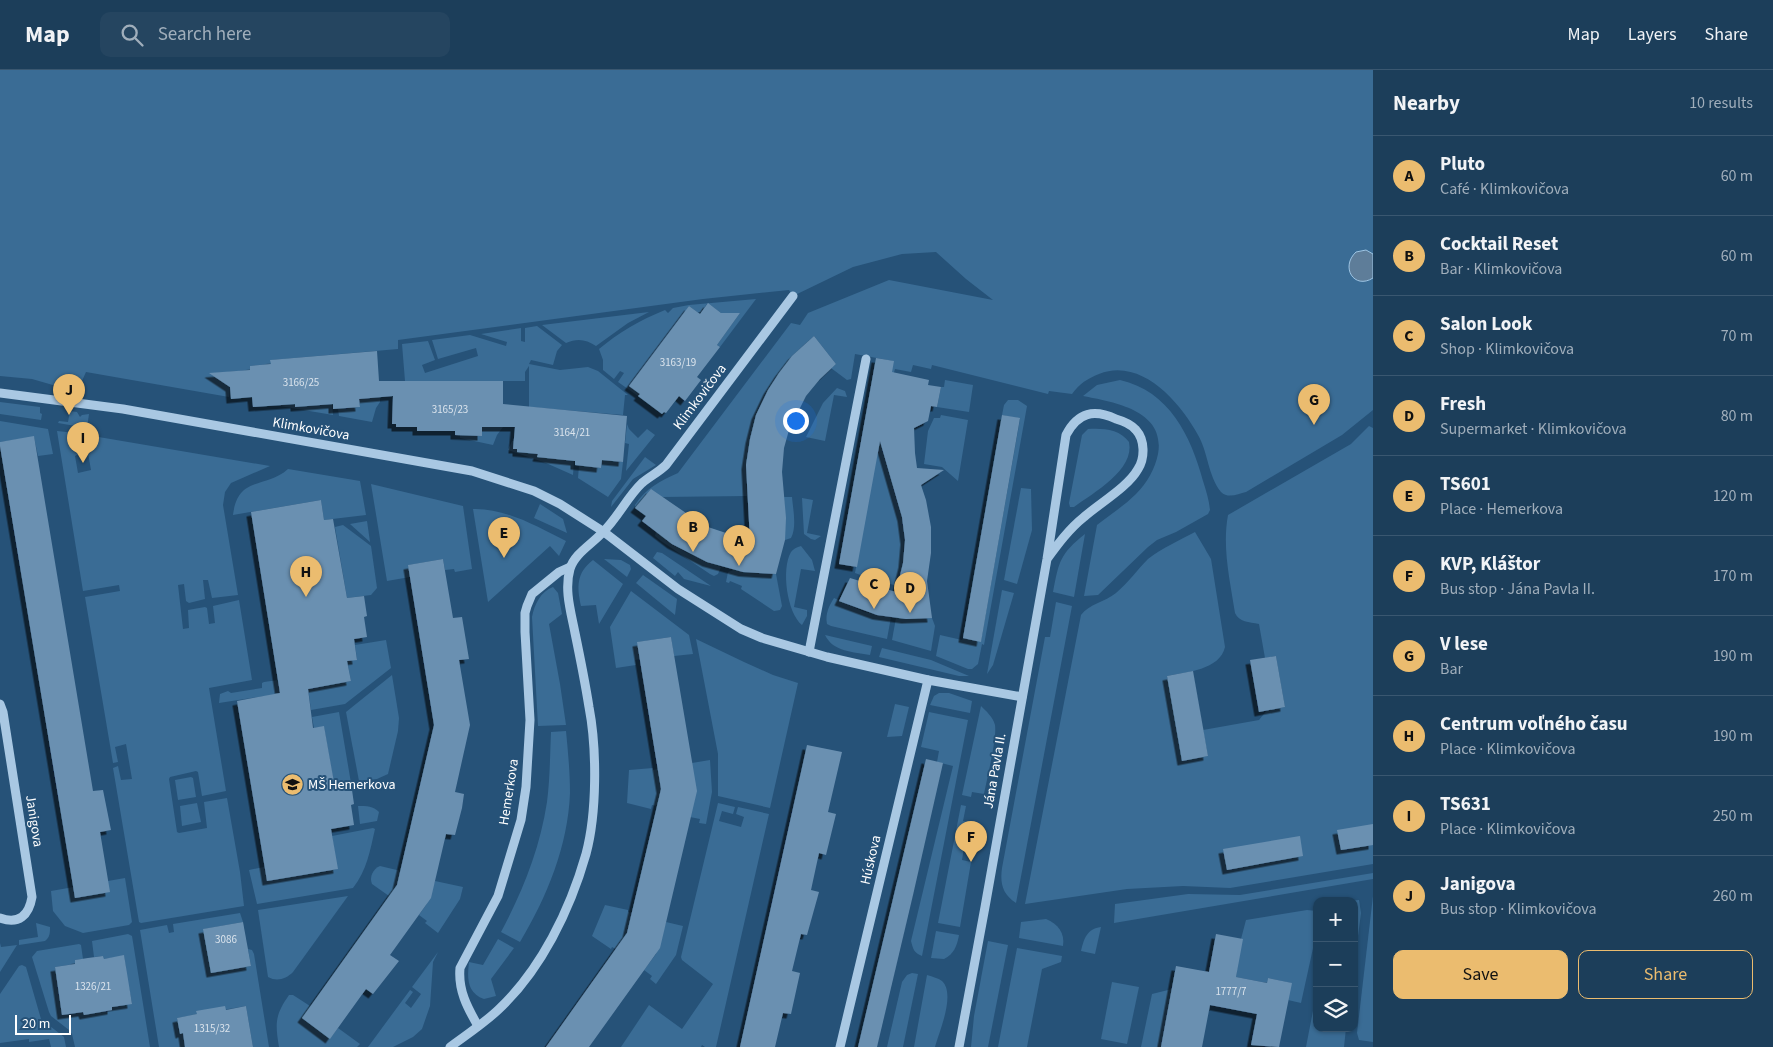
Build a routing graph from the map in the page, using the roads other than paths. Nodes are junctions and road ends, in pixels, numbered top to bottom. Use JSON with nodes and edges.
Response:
{"nodes":[{"id":1,"x":794,"y":296,"type":"dead end"},
{"id":2,"x":866,"y":359,"type":"dead end"},
{"id":3,"x":0,"y":393,"type":"edge"},
{"id":4,"x":604,"y":532,"type":"junction"},
{"id":5,"x":1046,"y":559,"type":"junction"},
{"id":6,"x":570,"y":567,"type":"junction"},
{"id":7,"x":809,"y":652,"type":"junction"},
{"id":8,"x":928,"y":680,"type":"junction"},
{"id":9,"x":1022,"y":697,"type":"junction"},
{"id":10,"x":0,"y":704,"type":"edge"},
{"id":11,"x":0,"y":918,"type":"edge"},
{"id":12,"x":478,"y":1026,"type":"junction"},
{"id":13,"x":450,"y":1047,"type":"edge"},
{"id":14,"x":840,"y":1047,"type":"edge"},
{"id":15,"x":959,"y":1047,"type":"edge"}],
"edges":[{"from":1,"to":4,"type":"street","name":"Klimkovičova"},
{"from":2,"to":7,"type":"street"},
{"from":3,"to":4,"type":"street","name":"Klimkovičova"},
{"from":4,"to":6,"type":"street","name":"Hemerkova"},
{"from":4,"to":7,"type":"street","name":"Klimkovičova"},
{"from":5,"to":5,"type":"street","name":"Jána Pavla II."},
{"from":5,"to":9,"type":"street","name":"Jána Pavla II."},
{"from":6,"to":12,"type":"street"},
{"from":6,"to":12,"type":"street","name":"Hemerkova"},
{"from":7,"to":8,"type":"street","name":"Klimkovičova"},
{"from":8,"to":9,"type":"street","name":"Klimkovičova"},
{"from":8,"to":14,"type":"street","name":"Húskova"},
{"from":9,"to":15,"type":"street","name":"Jána Pavla II."},
{"from":10,"to":11,"type":"street","name":"Janigova"},
{"from":12,"to":13,"type":"street"}]}
